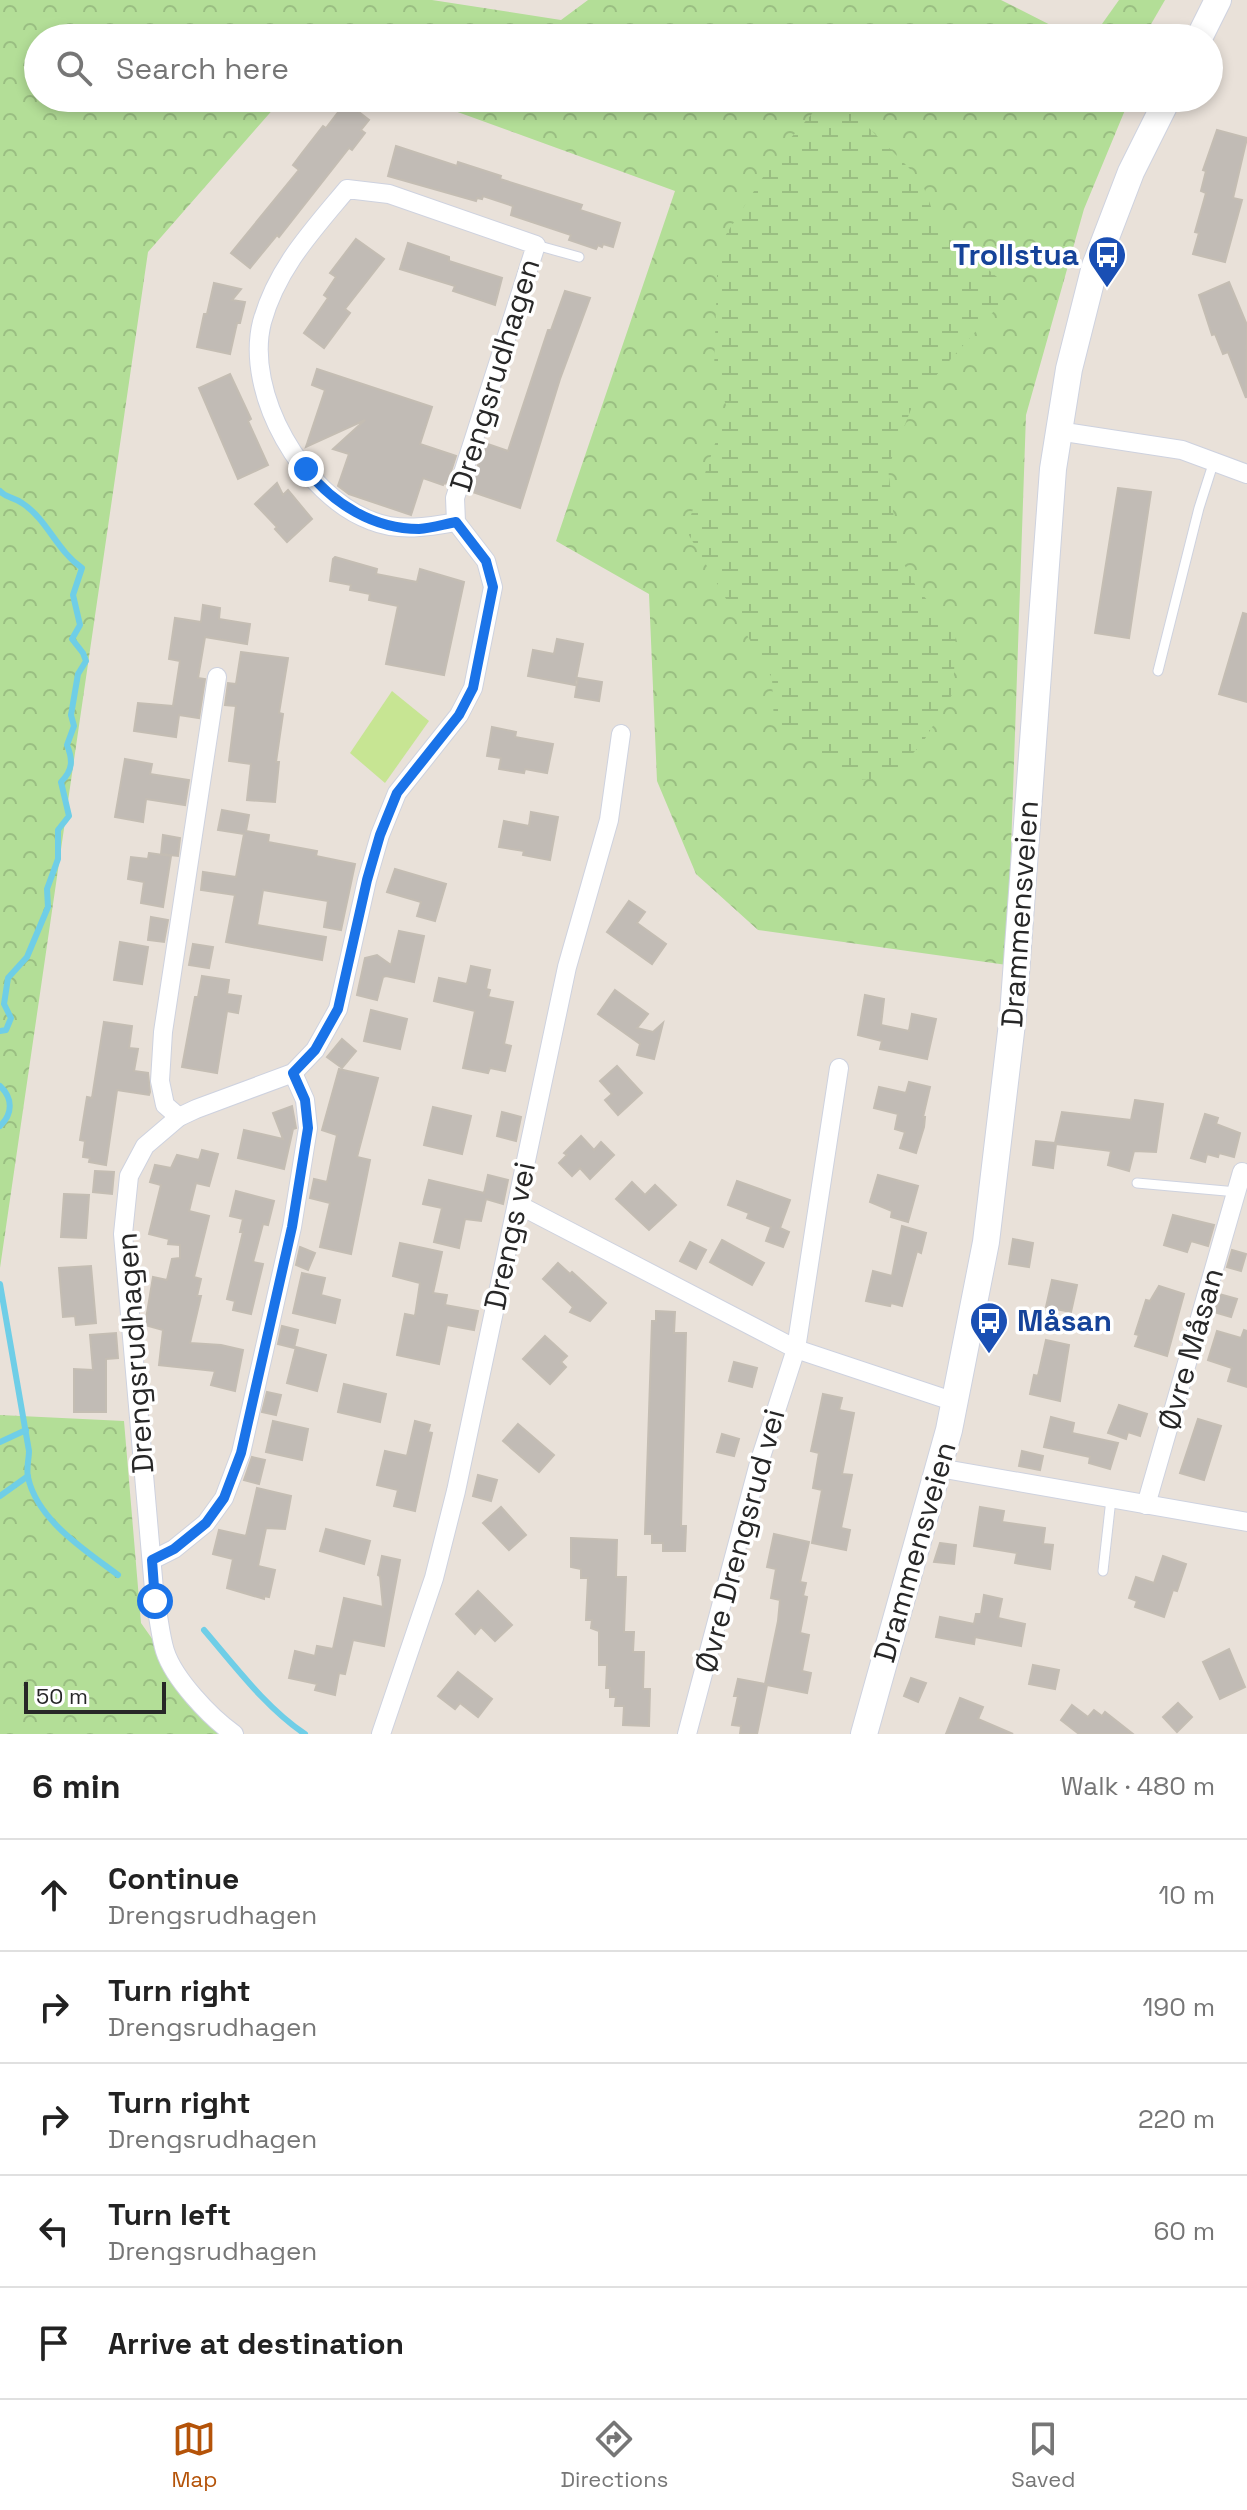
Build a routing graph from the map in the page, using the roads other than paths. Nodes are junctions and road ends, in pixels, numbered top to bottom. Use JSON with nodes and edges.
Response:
{"nodes":[{"id":1,"x":1218,"y":0,"type":"edge"},
{"id":2,"x":1206,"y":24,"type":"edge"},
{"id":3,"x":1161,"y":112,"type":"edge"},
{"id":4,"x":536,"y":245,"type":"junction"},
{"id":5,"x":579,"y":257,"type":"dead end"},
{"id":6,"x":1058,"y":431,"type":"junction"},
{"id":7,"x":1214,"y":461,"type":"junction"},
{"id":8,"x":1247,"y":474,"type":"edge"},
{"id":9,"x":456,"y":522,"type":"junction"},
{"id":10,"x":1158,"y":671,"type":"dead end"},
{"id":11,"x":217,"y":677,"type":"dead end"},
{"id":12,"x":621,"y":734,"type":"dead end"},
{"id":13,"x":839,"y":1068,"type":"dead end"},
{"id":14,"x":293,"y":1073,"type":"junction"},
{"id":15,"x":179,"y":1117,"type":"junction"},
{"id":16,"x":1242,"y":1172,"type":"dead end"},
{"id":17,"x":1137,"y":1183,"type":"dead end"},
{"id":18,"x":1237,"y":1192,"type":"junction"},
{"id":19,"x":517,"y":1204,"type":"junction"},
{"id":20,"x":796,"y":1349,"type":"junction"},
{"id":21,"x":955,"y":1402,"type":"junction"},
{"id":22,"x":939,"y":1468,"type":"junction"},
{"id":23,"x":1111,"y":1499,"type":"junction"},
{"id":24,"x":1146,"y":1505,"type":"junction"},
{"id":25,"x":1247,"y":1522,"type":"edge"},
{"id":26,"x":152,"y":1560,"type":"junction"},
{"id":27,"x":1103,"y":1571,"type":"dead end"},
{"id":28,"x":234,"y":1734,"type":"edge"},
{"id":29,"x":381,"y":1734,"type":"edge"},
{"id":30,"x":687,"y":1734,"type":"edge"},
{"id":31,"x":864,"y":1734,"type":"edge"}],
"edges":[{"from":1,"to":2,"type":"main road"},
{"from":3,"to":6,"type":"main road","name":"Drammensveien"},
{"from":4,"to":5,"type":"lane"},
{"from":4,"to":9,"type":"street","name":"Drengsrudhagen"},
{"from":4,"to":9,"type":"street","name":"Drengsrudhagen"},
{"from":6,"to":7,"type":"street"},
{"from":6,"to":21,"type":"main road","name":"Drammensveien"},
{"from":7,"to":8,"type":"street"},
{"from":7,"to":10,"type":"lane"},
{"from":9,"to":14,"type":"street","name":"Drengsrudhagen"},
{"from":11,"to":15,"type":"street"},
{"from":12,"to":19,"type":"street","name":"Drengs vei"},
{"from":13,"to":20,"type":"street","name":"Øvre Drengsrud vei"},
{"from":14,"to":15,"type":"street","name":"Drengsrudhagen"},
{"from":14,"to":26,"type":"street"},
{"from":15,"to":26,"type":"street","name":"Drengsrudhagen"},
{"from":16,"to":18,"type":"street","name":"Øvre Måsan"},
{"from":17,"to":18,"type":"lane"},
{"from":18,"to":24,"type":"street","name":"Øvre Måsan"},
{"from":19,"to":20,"type":"street"},
{"from":19,"to":29,"type":"street","name":"Drengs vei"},
{"from":20,"to":21,"type":"street"},
{"from":20,"to":30,"type":"street","name":"Øvre Drengsrud vei"},
{"from":21,"to":22,"type":"main road","name":"Drammensveien"},
{"from":22,"to":23,"type":"street"},
{"from":22,"to":31,"type":"main road","name":"Drammensveien"},
{"from":23,"to":24,"type":"street"},
{"from":23,"to":27,"type":"lane"},
{"from":24,"to":25,"type":"street"},
{"from":26,"to":28,"type":"street","name":"Drengsrudhagen"}]}
